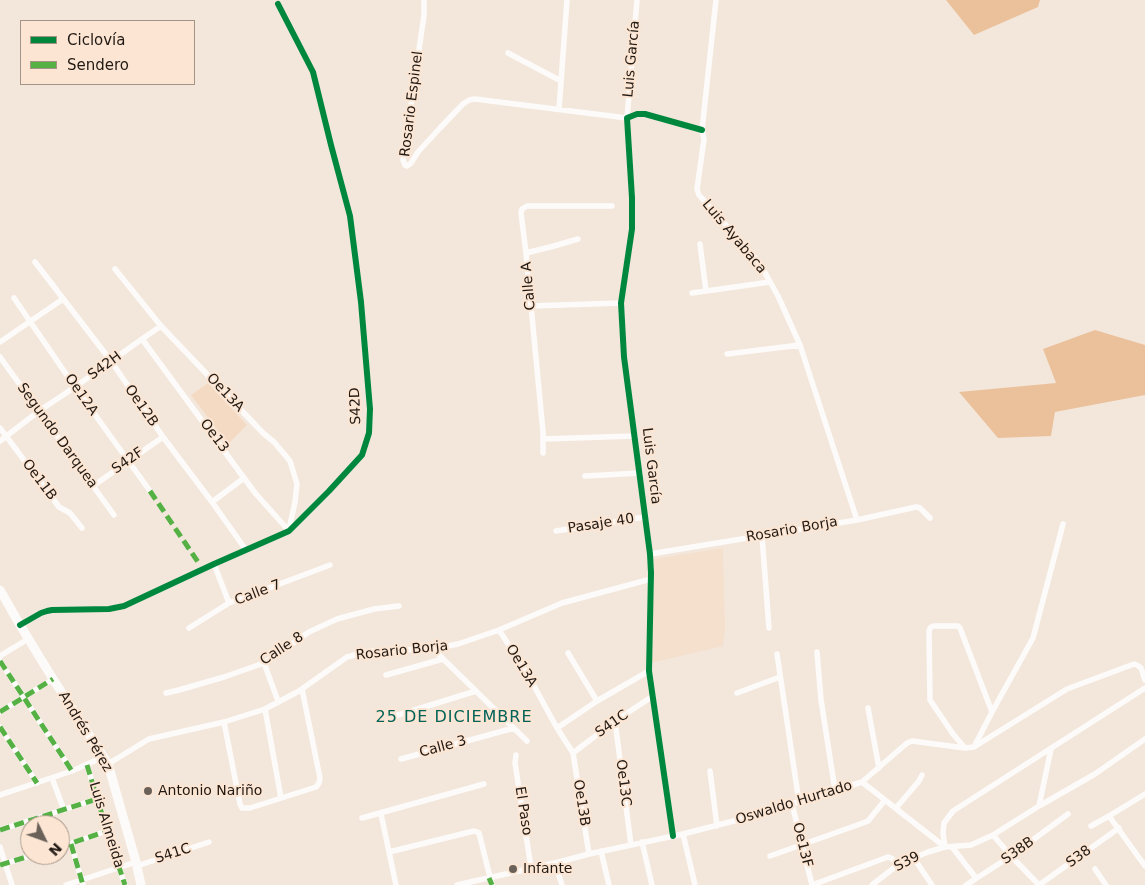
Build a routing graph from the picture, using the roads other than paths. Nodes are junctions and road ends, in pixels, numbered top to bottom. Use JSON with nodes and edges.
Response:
{"nodes":[{"id":1,"x":424,"y":0,"type":"edge"},
{"id":2,"x":567,"y":0,"type":"edge"},
{"id":3,"x":637,"y":0,"type":"edge"},
{"id":4,"x":716,"y":0,"type":"edge"},
{"id":5,"x":278,"y":4,"type":"dead end"},
{"id":6,"x":508,"y":53,"type":"dead end"},
{"id":7,"x":561,"y":81,"type":"junction"},
{"id":8,"x":559,"y":109,"type":"junction"},
{"id":9,"x":627,"y":118,"type":"junction"},
{"id":10,"x":702,"y":130,"type":"junction"},
{"id":11,"x":612,"y":206,"type":"dead end"},
{"id":12,"x":578,"y":239,"type":"dead end"},
{"id":13,"x":700,"y":244,"type":"dead end"},
{"id":14,"x":526,"y":253,"type":"junction"},
{"id":15,"x":35,"y":262,"type":"dead end"},
{"id":16,"x":115,"y":269,"type":"dead end"},
{"id":17,"x":770,"y":282,"type":"junction"},
{"id":18,"x":706,"y":291,"type":"junction"},
{"id":19,"x":692,"y":293,"type":"dead end"},
{"id":20,"x":14,"y":298,"type":"dead end"},
{"id":21,"x":63,"y":299,"type":"junction"},
{"id":22,"x":621,"y":303,"type":"junction"},
{"id":23,"x":531,"y":306,"type":"junction"},
{"id":24,"x":31,"y":322,"type":"junction"},
{"id":25,"x":161,"y":326,"type":"junction"},
{"id":26,"x":142,"y":339,"type":"junction"},
{"id":27,"x":0,"y":342,"type":"edge"},
{"id":28,"x":800,"y":345,"type":"junction"},
{"id":29,"x":727,"y":354,"type":"dead end"},
{"id":30,"x":0,"y":357,"type":"edge"},
{"id":31,"x":111,"y":361,"type":"junction"},
{"id":32,"x":74,"y":387,"type":"junction"},
{"id":33,"x":39,"y":411,"type":"junction"},
{"id":34,"x":0,"y":428,"type":"edge"},
{"id":35,"x":6,"y":436,"type":"junction"},
{"id":36,"x":635,"y":436,"type":"junction"},
{"id":37,"x":163,"y":437,"type":"junction"},
{"id":38,"x":543,"y":439,"type":"junction"},
{"id":39,"x":0,"y":441,"type":"edge"},
{"id":40,"x":544,"y":453,"type":"dead end"},
{"id":41,"x":128,"y":461,"type":"junction"},
{"id":42,"x":640,"y":473,"type":"junction"},
{"id":43,"x":585,"y":476,"type":"dead end"},
{"id":44,"x":244,"y":478,"type":"junction"},
{"id":45,"x":92,"y":486,"type":"junction"},
{"id":46,"x":150,"y":491,"type":"dead end"},
{"id":47,"x":212,"y":502,"type":"junction"},
{"id":48,"x":114,"y":515,"type":"dead end"},
{"id":49,"x":645,"y":517,"type":"junction"},
{"id":50,"x":930,"y":518,"type":"dead end"},
{"id":51,"x":857,"y":520,"type":"junction"},
{"id":52,"x":1063,"y":524,"type":"dead end"},
{"id":53,"x":82,"y":528,"type":"dead end"},
{"id":54,"x":289,"y":531,"type":"junction"},
{"id":55,"x":556,"y":531,"type":"dead end"},
{"id":56,"x":762,"y":536,"type":"junction"},
{"id":57,"x":246,"y":550,"type":"junction"},
{"id":58,"x":650,"y":554,"type":"junction"},
{"id":59,"x":214,"y":564,"type":"junction"},
{"id":60,"x":330,"y":565,"type":"dead end"},
{"id":61,"x":651,"y":579,"type":"junction"},
{"id":62,"x":0,"y":590,"type":"edge"},
{"id":63,"x":229,"y":603,"type":"junction"},
{"id":64,"x":399,"y":606,"type":"dead end"},
{"id":65,"x":20,"y":625,"type":"junction"},
{"id":66,"x":189,"y":628,"type":"dead end"},
{"id":67,"x":769,"y":628,"type":"dead end"},
{"id":68,"x":499,"y":630,"type":"junction"},
{"id":69,"x":28,"y":639,"type":"junction"},
{"id":70,"x":433,"y":649,"type":"junction"},
{"id":71,"x":817,"y":652,"type":"dead end"},
{"id":72,"x":568,"y":653,"type":"dead end"},
{"id":73,"x":777,"y":654,"type":"dead end"},
{"id":74,"x":0,"y":656,"type":"edge"},
{"id":75,"x":443,"y":659,"type":"junction"},
{"id":76,"x":0,"y":661,"type":"edge"},
{"id":77,"x":264,"y":663,"type":"junction"},
{"id":78,"x":649,"y":671,"type":"junction"},
{"id":79,"x":386,"y":675,"type":"dead end"},
{"id":80,"x":780,"y":677,"type":"junction"},
{"id":81,"x":53,"y":679,"type":"junction"},
{"id":82,"x":1145,"y":680,"type":"edge"},
{"id":83,"x":1145,"y":688,"type":"edge"},
{"id":84,"x":302,"y":689,"type":"junction"},
{"id":85,"x":476,"y":691,"type":"junction"},
{"id":86,"x":166,"y":693,"type":"dead end"},
{"id":87,"x":737,"y":693,"type":"dead end"},
{"id":88,"x":653,"y":696,"type":"junction"},
{"id":89,"x":23,"y":698,"type":"junction"},
{"id":90,"x":597,"y":700,"type":"junction"},
{"id":91,"x":278,"y":701,"type":"junction"},
{"id":92,"x":868,"y":708,"type":"dead end"},
{"id":93,"x":265,"y":709,"type":"junction"},
{"id":94,"x":0,"y":712,"type":"edge"},
{"id":95,"x":992,"y":712,"type":"junction"},
{"id":96,"x":395,"y":716,"type":"dead end"},
{"id":97,"x":614,"y":721,"type":"junction"},
{"id":98,"x":224,"y":722,"type":"junction"},
{"id":99,"x":0,"y":727,"type":"edge"},
{"id":100,"x":514,"y":728,"type":"junction"},
{"id":101,"x":557,"y":728,"type":"junction"},
{"id":102,"x":1145,"y":739,"type":"edge"},
{"id":103,"x":527,"y":741,"type":"dead end"},
{"id":104,"x":974,"y":747,"type":"junction"},
{"id":105,"x":965,"y":748,"type":"junction"},
{"id":106,"x":1051,"y":749,"type":"junction"},
{"id":107,"x":572,"y":753,"type":"junction"},
{"id":108,"x":516,"y":754,"type":"dead end"},
{"id":109,"x":401,"y":759,"type":"dead end"},
{"id":110,"x":105,"y":760,"type":"junction"},
{"id":111,"x":87,"y":765,"type":"junction"},
{"id":112,"x":878,"y":768,"type":"junction"},
{"id":113,"x":710,"y":771,"type":"dead end"},
{"id":114,"x":72,"y":772,"type":"junction"},
{"id":115,"x":922,"y":775,"type":"dead end"},
{"id":116,"x":52,"y":778,"type":"junction"},
{"id":117,"x":862,"y":782,"type":"junction"},
{"id":118,"x":37,"y":783,"type":"junction"},
{"id":119,"x":484,"y":784,"type":"dead end"},
{"id":120,"x":835,"y":790,"type":"junction"},
{"id":121,"x":0,"y":794,"type":"edge"},
{"id":122,"x":1145,"y":794,"type":"edge"},
{"id":123,"x":281,"y":798,"type":"junction"},
{"id":124,"x":97,"y":799,"type":"junction"},
{"id":125,"x":885,"y":800,"type":"junction"},
{"id":126,"x":796,"y":803,"type":"junction"},
{"id":127,"x":1039,"y":806,"type":"junction"},
{"id":128,"x":896,"y":808,"type":"junction"},
{"id":129,"x":64,"y":810,"type":"junction"},
{"id":130,"x":381,"y":814,"type":"junction"},
{"id":131,"x":1068,"y":814,"type":"dead end"},
{"id":132,"x":1109,"y":816,"type":"junction"},
{"id":133,"x":362,"y":818,"type":"dead end"},
{"id":134,"x":716,"y":826,"type":"junction"},
{"id":135,"x":1091,"y":826,"type":"dead end"},
{"id":136,"x":1119,"y":828,"type":"junction"},
{"id":137,"x":0,"y":830,"type":"edge"},
{"id":138,"x":107,"y":831,"type":"junction"},
{"id":139,"x":683,"y":834,"type":"junction"},
{"id":140,"x":993,"y":835,"type":"junction"},
{"id":141,"x":673,"y":836,"type":"junction"},
{"id":142,"x":209,"y":842,"type":"dead end"},
{"id":143,"x":642,"y":842,"type":"junction"},
{"id":144,"x":71,"y":844,"type":"joint"},
{"id":145,"x":802,"y":844,"type":"junction"},
{"id":146,"x":631,"y":845,"type":"junction"},
{"id":147,"x":0,"y":847,"type":"edge"},
{"id":148,"x":949,"y":847,"type":"junction"},
{"id":149,"x":601,"y":851,"type":"junction"},
{"id":150,"x":390,"y":852,"type":"junction"},
{"id":151,"x":589,"y":854,"type":"junction"},
{"id":152,"x":770,"y":856,"type":"dead end"},
{"id":153,"x":1011,"y":856,"type":"junction"},
{"id":154,"x":913,"y":857,"type":"junction"},
{"id":155,"x":20,"y":859,"type":"edge"},
{"id":156,"x":555,"y":863,"type":"junction"},
{"id":157,"x":136,"y":864,"type":"junction"},
{"id":158,"x":899,"y":864,"type":"junction"},
{"id":159,"x":2,"y":865,"type":"edge"},
{"id":160,"x":1145,"y":866,"type":"edge"},
{"id":161,"x":119,"y":867,"type":"junction"},
{"id":162,"x":531,"y":868,"type":"junction"},
{"id":163,"x":1095,"y":869,"type":"dead end"},
{"id":164,"x":489,"y":878,"type":"junction"},
{"id":165,"x":976,"y":878,"type":"junction"},
{"id":166,"x":82,"y":882,"type":"edge"},
{"id":167,"x":881,"y":882,"type":"edge"},
{"id":168,"x":12,"y":885,"type":"edge"},
{"id":169,"x":66,"y":885,"type":"edge"},
{"id":170,"x":125,"y":885,"type":"edge"},
{"id":171,"x":141,"y":885,"type":"edge"},
{"id":172,"x":396,"y":885,"type":"edge"},
{"id":173,"x":456,"y":885,"type":"edge"},
{"id":174,"x":492,"y":885,"type":"edge"},
{"id":175,"x":562,"y":885,"type":"edge"},
{"id":176,"x":609,"y":885,"type":"edge"},
{"id":177,"x":652,"y":885,"type":"edge"},
{"id":178,"x":695,"y":885,"type":"edge"},
{"id":179,"x":812,"y":885,"type":"edge"},
{"id":180,"x":872,"y":885,"type":"edge"},
{"id":181,"x":932,"y":885,"type":"edge"},
{"id":182,"x":966,"y":885,"type":"edge"},
{"id":183,"x":1039,"y":885,"type":"edge"},
{"id":184,"x":1106,"y":885,"type":"edge"}],
"edges":[{"from":1,"to":8,"type":"street","name":"Rosario Espinel"},
{"from":2,"to":7,"type":"street"},
{"from":3,"to":9,"type":"street","name":"Luis García"},
{"from":4,"to":10,"type":"street","name":"Luis Ayabaca"},
{"from":5,"to":54,"type":"street","name":"S42D"},
{"from":6,"to":7,"type":"street"},
{"from":7,"to":8,"type":"street"},
{"from":8,"to":9,"type":"street","name":"Rosario Espinel"},
{"from":9,"to":10,"type":"street","name":"Luis García"},
{"from":9,"to":22,"type":"street","name":"Luis García"},
{"from":10,"to":17,"type":"street","name":"Luis Ayabaca"},
{"from":11,"to":14,"type":"street","name":"Calle A"},
{"from":12,"to":14,"type":"street"},
{"from":13,"to":18,"type":"street"},
{"from":14,"to":23,"type":"street","name":"Calle A"},
{"from":15,"to":21,"type":"street","name":"Oe12B"},
{"from":16,"to":25,"type":"street","name":"Oe13A"},
{"from":17,"to":18,"type":"street"},
{"from":17,"to":28,"type":"street","name":"Luis Ayabaca"},
{"from":18,"to":19,"type":"street"},
{"from":20,"to":24,"type":"street","name":"Oe12A"},
{"from":21,"to":24,"type":"street"},
{"from":21,"to":31,"type":"street","name":"Oe12B"},
{"from":22,"to":23,"type":"street"},
{"from":22,"to":36,"type":"street","name":"Luis García"},
{"from":23,"to":38,"type":"street","name":"Calle A"},
{"from":24,"to":27,"type":"street"},
{"from":24,"to":32,"type":"street","name":"Oe12A"},
{"from":25,"to":26,"type":"street","name":"S42H"},
{"from":25,"to":54,"type":"street","name":"Oe13A"},
{"from":26,"to":31,"type":"street","name":"S42H"},
{"from":26,"to":44,"type":"street","name":"Oe13"},
{"from":28,"to":29,"type":"street"},
{"from":28,"to":51,"type":"street","name":"Luis Ayabaca"},
{"from":30,"to":33,"type":"street","name":"Segundo Darquea"},
{"from":31,"to":32,"type":"street","name":"S42H"},
{"from":31,"to":37,"type":"street","name":"Oe12B"},
{"from":32,"to":33,"type":"street","name":"S42H"},
{"from":32,"to":41,"type":"street","name":"Oe12A"},
{"from":33,"to":35,"type":"street","name":"S42H"},
{"from":33,"to":45,"type":"street","name":"Segundo Darquea"},
{"from":34,"to":35,"type":"street","name":"Oe11B"},
{"from":35,"to":39,"type":"street","name":"S42H"},
{"from":35,"to":53,"type":"street","name":"Oe11B"},
{"from":36,"to":38,"type":"street"},
{"from":36,"to":42,"type":"street","name":"Luis García"},
{"from":37,"to":41,"type":"street","name":"S42F"},
{"from":37,"to":47,"type":"street","name":"Oe12B"},
{"from":38,"to":40,"type":"street","name":"Calle A"},
{"from":41,"to":45,"type":"street","name":"S42F"},
{"from":41,"to":46,"type":"street","name":"Oe12A"},
{"from":42,"to":43,"type":"street"},
{"from":42,"to":49,"type":"street","name":"Luis García"},
{"from":44,"to":47,"type":"street"},
{"from":44,"to":54,"type":"street","name":"Oe13"},
{"from":45,"to":48,"type":"street","name":"Segundo Darquea"},
{"from":47,"to":57,"type":"street","name":"Oe12B"},
{"from":49,"to":55,"type":"street","name":"Pasaje 40"},
{"from":49,"to":58,"type":"street","name":"Luis García"},
{"from":50,"to":51,"type":"street","name":"Rosario Borja"},
{"from":51,"to":56,"type":"street","name":"Rosario Borja"},
{"from":52,"to":95,"type":"street"},
{"from":54,"to":57,"type":"street","name":"S42D"},
{"from":56,"to":58,"type":"street","name":"Rosario Borja"},
{"from":56,"to":67,"type":"street"},
{"from":57,"to":59,"type":"street","name":"S42D"},
{"from":58,"to":61,"type":"street","name":"Luis García"},
{"from":59,"to":63,"type":"street"},
{"from":59,"to":65,"type":"street","name":"S42D"},
{"from":60,"to":63,"type":"street","name":"Calle 7"},
{"from":61,"to":68,"type":"street","name":"Rosario Borja"},
{"from":61,"to":78,"type":"street","name":"Luis García"},
{"from":62,"to":65,"type":"street","name":"Andrés Pérez"},
{"from":63,"to":66,"type":"street","name":"Calle 7"},
{"from":64,"to":77,"type":"street","name":"Calle 8"},
{"from":65,"to":69,"type":"street","name":"Andrés Pérez"},
{"from":68,"to":70,"type":"street","name":"Rosario Borja"},
{"from":68,"to":101,"type":"street","name":"Oe13A"},
{"from":69,"to":74,"type":"street"},
{"from":69,"to":81,"type":"street","name":"Andrés Pérez"},
{"from":70,"to":75,"type":"street"},
{"from":70,"to":84,"type":"street","name":"Rosario Borja"},
{"from":71,"to":120,"type":"street"},
{"from":72,"to":90,"type":"street"},
{"from":73,"to":80,"type":"street","name":"Oe13F"},
{"from":75,"to":79,"type":"street"},
{"from":75,"to":85,"type":"street"},
{"from":76,"to":89,"type":"street","name":"Luis Almeida"},
{"from":77,"to":86,"type":"street","name":"Calle 8"},
{"from":77,"to":91,"type":"street"},
{"from":78,"to":88,"type":"street","name":"Luis García"},
{"from":78,"to":90,"type":"street"},
{"from":80,"to":87,"type":"street"},
{"from":80,"to":126,"type":"street","name":"Oe13F"},
{"from":81,"to":89,"type":"street"},
{"from":81,"to":110,"type":"street","name":"Andrés Pérez"},
{"from":82,"to":104,"type":"street"},
{"from":83,"to":106,"type":"street"},
{"from":84,"to":91,"type":"street","name":"Rosario Borja"},
{"from":84,"to":123,"type":"street"},
{"from":85,"to":96,"type":"street"},
{"from":85,"to":100,"type":"street"},
{"from":88,"to":97,"type":"street","name":"S41C"},
{"from":88,"to":141,"type":"street","name":"Luis García"},
{"from":89,"to":94,"type":"street"},
{"from":89,"to":114,"type":"street","name":"Luis Almeida"},
{"from":90,"to":101,"type":"street"},
{"from":91,"to":93,"type":"street","name":"Rosario Borja"},
{"from":92,"to":112,"type":"street"},
{"from":93,"to":98,"type":"street","name":"Rosario Borja"},
{"from":93,"to":123,"type":"street"},
{"from":95,"to":104,"type":"street"},
{"from":95,"to":105,"type":"street"},
{"from":97,"to":107,"type":"street","name":"S41C"},
{"from":97,"to":146,"type":"street","name":"Oe13C"},
{"from":98,"to":110,"type":"street","name":"Rosario Borja"},
{"from":98,"to":123,"type":"street"},
{"from":99,"to":118,"type":"street"},
{"from":100,"to":103,"type":"street"},
{"from":100,"to":109,"type":"street","name":"Calle 3"},
{"from":101,"to":107,"type":"street","name":"Oe13A"},
{"from":102,"to":127,"type":"street"},
{"from":104,"to":105,"type":"street"},
{"from":105,"to":112,"type":"street"},
{"from":106,"to":127,"type":"street"},
{"from":106,"to":148,"type":"street"},
{"from":107,"to":151,"type":"street","name":"Oe13B"},
{"from":108,"to":162,"type":"street","name":"El Paso"},
{"from":110,"to":111,"type":"street","name":"Rosario Borja"},
{"from":110,"to":157,"type":"street","name":"Andrés Pérez"},
{"from":111,"to":114,"type":"street","name":"Rosario Borja"},
{"from":111,"to":124,"type":"street","name":"Luis Almeida"},
{"from":112,"to":117,"type":"street"},
{"from":113,"to":134,"type":"street"},
{"from":114,"to":116,"type":"street","name":"Rosario Borja"},
{"from":115,"to":128,"type":"street"},
{"from":116,"to":118,"type":"street","name":"Rosario Borja"},
{"from":116,"to":129,"type":"street"},
{"from":117,"to":120,"type":"street","name":"Oswaldo Hurtado"},
{"from":117,"to":125,"type":"street","name":"Oswaldo Hurtado"},
{"from":118,"to":121,"type":"street","name":"Rosario Borja"},
{"from":119,"to":130,"type":"street"},
{"from":120,"to":126,"type":"street","name":"Oswaldo Hurtado"},
{"from":122,"to":132,"type":"street"},
{"from":124,"to":129,"type":"street"},
{"from":124,"to":138,"type":"street","name":"Luis Almeida"},
{"from":125,"to":128,"type":"street","name":"Oswaldo Hurtado"},
{"from":125,"to":145,"type":"street"},
{"from":126,"to":134,"type":"street","name":"Oswaldo Hurtado"},
{"from":126,"to":145,"type":"street","name":"Oe13F"},
{"from":127,"to":140,"type":"street"},
{"from":128,"to":148,"type":"street","name":"Oswaldo Hurtado"},
{"from":129,"to":137,"type":"street"},
{"from":130,"to":133,"type":"street"},
{"from":130,"to":150,"type":"street"},
{"from":131,"to":153,"type":"street","name":"S38B"},
{"from":132,"to":135,"type":"street"},
{"from":132,"to":136,"type":"street"},
{"from":134,"to":139,"type":"street","name":"Oswaldo Hurtado"},
{"from":136,"to":160,"type":"street"},
{"from":136,"to":183,"type":"street","name":"S38"},
{"from":138,"to":144,"type":"street"},
{"from":138,"to":161,"type":"street","name":"Luis Almeida"},
{"from":139,"to":141,"type":"street","name":"Oswaldo Hurtado"},
{"from":139,"to":178,"type":"street"},
{"from":140,"to":148,"type":"street"},
{"from":140,"to":153,"type":"street"},
{"from":141,"to":143,"type":"street","name":"Oswaldo Hurtado"},
{"from":142,"to":157,"type":"street","name":"S41C"},
{"from":143,"to":146,"type":"street","name":"Oswaldo Hurtado"},
{"from":143,"to":177,"type":"street"},
{"from":144,"to":166,"type":"street"},
{"from":145,"to":152,"type":"street"},
{"from":145,"to":179,"type":"street","name":"Oe13F"},
{"from":146,"to":149,"type":"street","name":"Oswaldo Hurtado"},
{"from":147,"to":159,"type":"street"},
{"from":148,"to":154,"type":"street","name":"S39"},
{"from":148,"to":165,"type":"street","name":"Oswaldo Hurtado"},
{"from":149,"to":151,"type":"street","name":"Oswaldo Hurtado"},
{"from":149,"to":176,"type":"street"},
{"from":150,"to":164,"type":"street"},
{"from":150,"to":172,"type":"street"},
{"from":151,"to":156,"type":"street","name":"Oswaldo Hurtado"},
{"from":153,"to":165,"type":"street","name":"S38B"},
{"from":153,"to":183,"type":"street"},
{"from":154,"to":158,"type":"street","name":"S39"},
{"from":154,"to":181,"type":"street"},
{"from":155,"to":159,"type":"street"},
{"from":156,"to":162,"type":"street","name":"Oswaldo Hurtado"},
{"from":156,"to":175,"type":"street"},
{"from":157,"to":161,"type":"street","name":"S41C"},
{"from":157,"to":171,"type":"street","name":"Andrés Pérez"},
{"from":158,"to":167,"type":"street","name":"S39"},
{"from":158,"to":179,"type":"street"},
{"from":159,"to":168,"type":"street"},
{"from":161,"to":166,"type":"street","name":"S41C"},
{"from":161,"to":170,"type":"street","name":"Luis Almeida"},
{"from":162,"to":164,"type":"street","name":"Oswaldo Hurtado"},
{"from":163,"to":184,"type":"street"},
{"from":164,"to":173,"type":"street","name":"Oswaldo Hurtado"},
{"from":164,"to":174,"type":"street"},
{"from":165,"to":182,"type":"street","name":"S38B"},
{"from":166,"to":169,"type":"street","name":"S41C"},
{"from":167,"to":180,"type":"street","name":"S39"}]}
